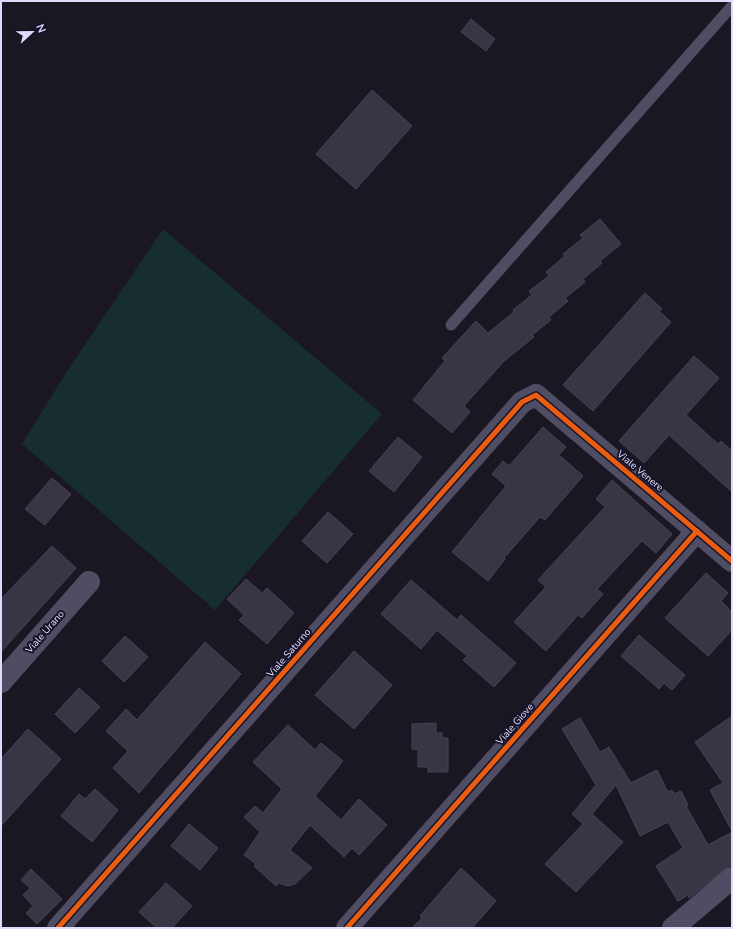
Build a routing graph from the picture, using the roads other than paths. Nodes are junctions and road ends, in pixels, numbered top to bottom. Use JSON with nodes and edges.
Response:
{"nodes":[{"id":1,"x":732,"y":6,"type":"edge"},
{"id":2,"x":451,"y":325,"type":"dead end"},
{"id":3,"x":536,"y":395,"type":"joint"},
{"id":4,"x":697,"y":531,"type":"junction"},
{"id":5,"x":732,"y":561,"type":"edge"},
{"id":6,"x":89,"y":582,"type":"dead end"},
{"id":7,"x":1,"y":682,"type":"edge"},
{"id":8,"x":732,"y":878,"type":"edge"},
{"id":9,"x":58,"y":928,"type":"edge"},
{"id":10,"x":347,"y":928,"type":"edge"},
{"id":11,"x":673,"y":928,"type":"edge"}],
"edges":[{"from":1,"to":2,"type":"lane"},
{"from":3,"to":4,"type":"street","name":"Viale Venere"},
{"from":3,"to":9,"type":"street","name":"Viale Saturno"},
{"from":4,"to":5,"type":"street","name":"Viale Venere"},
{"from":4,"to":10,"type":"street","name":"Viale Giove"},
{"from":6,"to":7,"type":"street","name":"Viale Urano"},
{"from":8,"to":11,"type":"street"}]}
